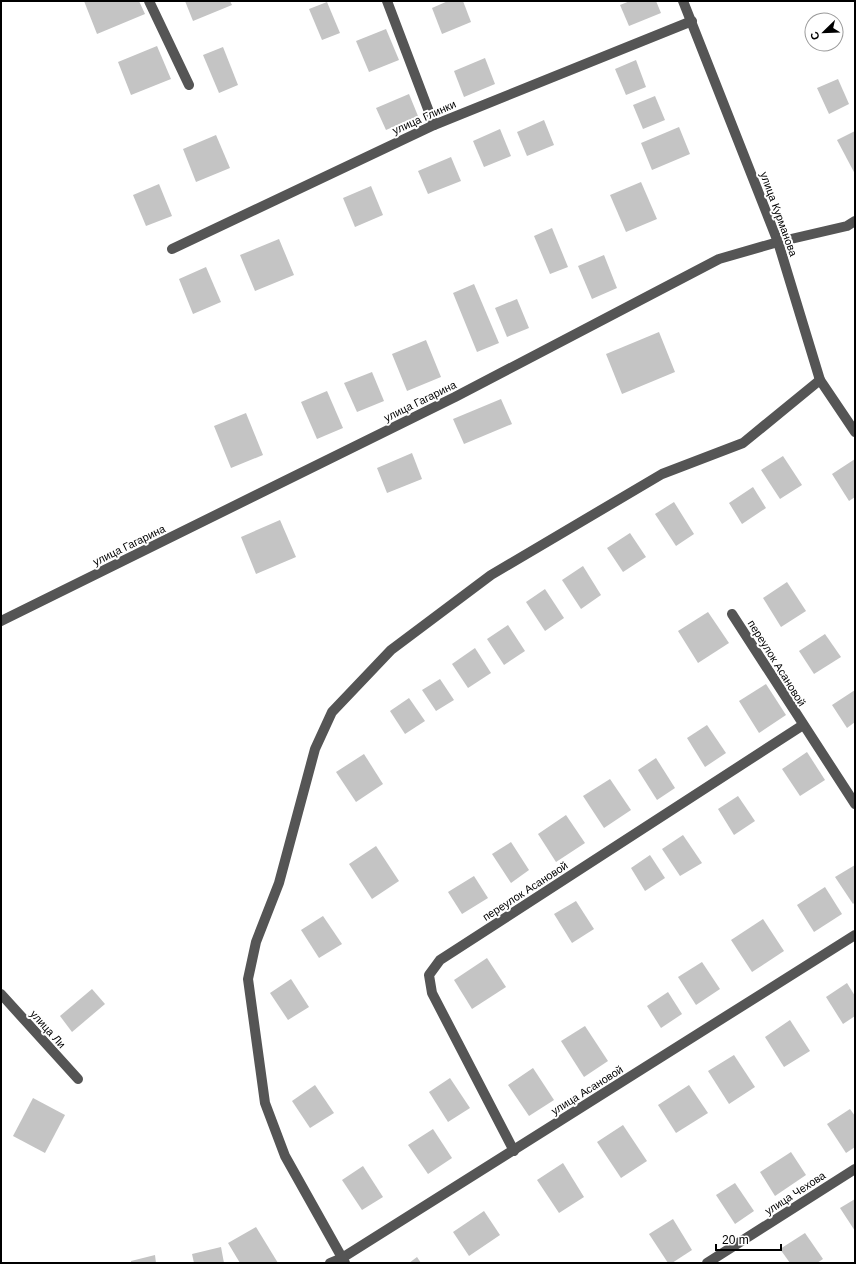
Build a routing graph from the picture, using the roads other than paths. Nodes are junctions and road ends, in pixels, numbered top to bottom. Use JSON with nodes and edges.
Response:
{"nodes":[{"id":1,"x":149,"y":1,"type":"edge"},
{"id":2,"x":387,"y":1,"type":"edge"},
{"id":3,"x":683,"y":1,"type":"edge"},
{"id":4,"x":692,"y":21,"type":"junction"},
{"id":5,"x":189,"y":85,"type":"dead end"},
{"id":6,"x":434,"y":124,"type":"junction"},
{"id":7,"x":855,"y":221,"type":"edge"},
{"id":8,"x":778,"y":242,"type":"junction"},
{"id":9,"x":172,"y":249,"type":"dead end"},
{"id":10,"x":820,"y":380,"type":"junction"},
{"id":11,"x":855,"y":432,"type":"edge"},
{"id":12,"x":732,"y":614,"type":"dead end"},
{"id":13,"x":1,"y":622,"type":"edge"},
{"id":14,"x":803,"y":726,"type":"junction"},
{"id":15,"x":855,"y":804,"type":"edge"},
{"id":16,"x":855,"y":935,"type":"edge"},
{"id":17,"x":1,"y":994,"type":"edge"},
{"id":18,"x":78,"y":1079,"type":"dead end"},
{"id":19,"x":514,"y":1151,"type":"junction"},
{"id":20,"x":855,"y":1169,"type":"edge"},
{"id":21,"x":343,"y":1260,"type":"edge"},
{"id":22,"x":330,"y":1263,"type":"edge"},
{"id":23,"x":707,"y":1263,"type":"edge"}],
"edges":[{"from":1,"to":5,"type":"street"},
{"from":2,"to":6,"type":"street"},
{"from":3,"to":4,"type":"street","name":"улица Курманова"},
{"from":4,"to":6,"type":"street","name":"улица Глинки"},
{"from":4,"to":8,"type":"street","name":"улица Курманова"},
{"from":6,"to":9,"type":"street","name":"улица Глинки"},
{"from":7,"to":8,"type":"street","name":"улица Гагарина"},
{"from":8,"to":10,"type":"street","name":"улица Курманова"},
{"from":8,"to":13,"type":"street","name":"улица Гагарина"},
{"from":10,"to":11,"type":"street","name":"улица Курманова"},
{"from":10,"to":21,"type":"street"},
{"from":12,"to":14,"type":"street","name":"переулок Асановой"},
{"from":14,"to":15,"type":"street","name":"переулок Асановой"},
{"from":14,"to":19,"type":"street","name":"переулок Асановой"},
{"from":16,"to":19,"type":"street","name":"улица Асановой"},
{"from":17,"to":18,"type":"street","name":"улица Ли"},
{"from":19,"to":21,"type":"street","name":"улица Асановой"},
{"from":20,"to":23,"type":"street","name":"улица Чехова"},
{"from":21,"to":22,"type":"street","name":"улица Асановой"}]}
